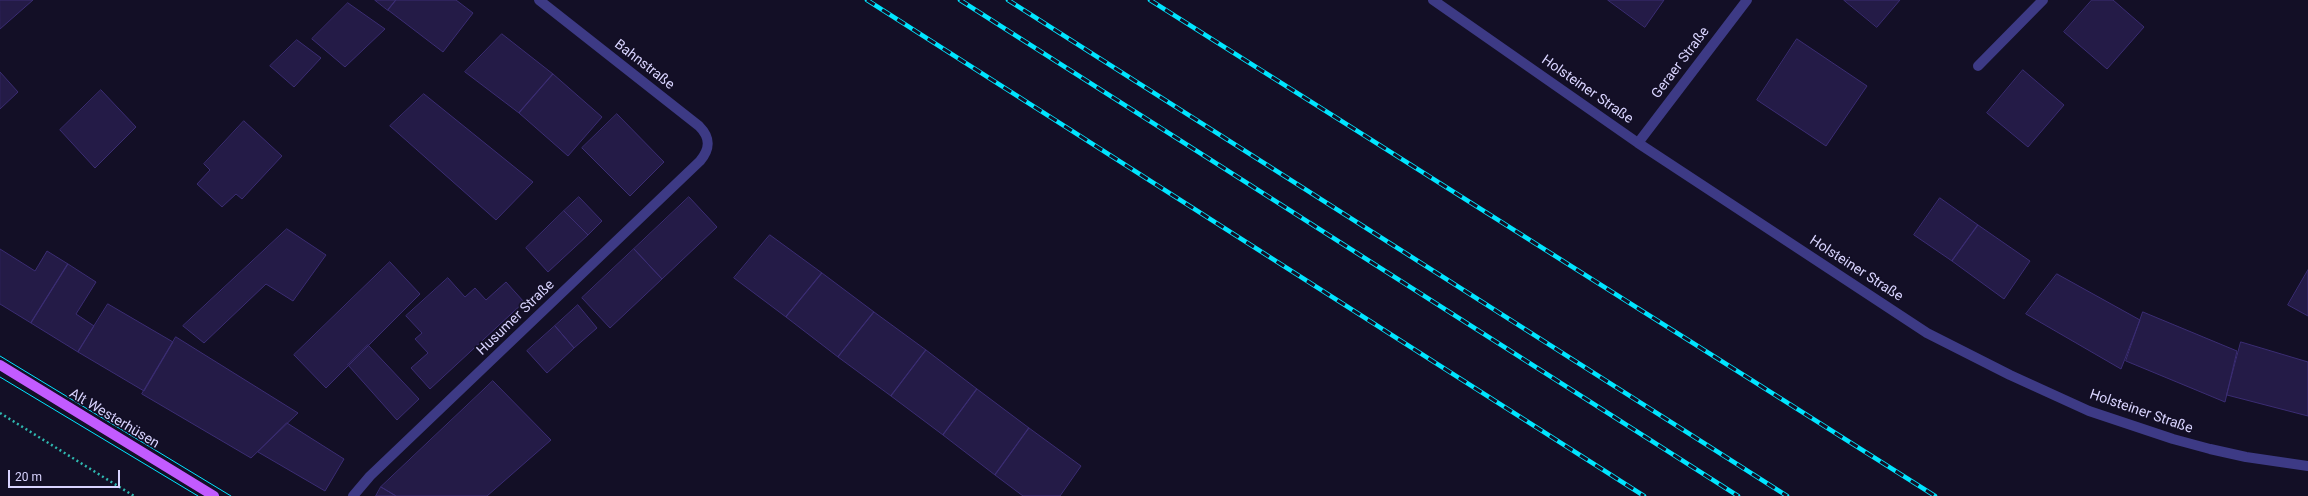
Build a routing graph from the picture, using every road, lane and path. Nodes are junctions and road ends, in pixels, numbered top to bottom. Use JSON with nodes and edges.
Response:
{"nodes":[{"id":1,"x":539,"y":0,"type":"edge"},
{"id":2,"x":1433,"y":0,"type":"edge"},
{"id":3,"x":1747,"y":0,"type":"edge"},
{"id":4,"x":2043,"y":0,"type":"edge"},
{"id":5,"x":1978,"y":66,"type":"dead end"},
{"id":6,"x":1638,"y":143,"type":"junction"},
{"id":7,"x":700,"y":161,"type":"joint"},
{"id":8,"x":0,"y":365,"type":"edge"},
{"id":9,"x":0,"y":413,"type":"edge"},
{"id":10,"x":2308,"y":466,"type":"edge"},
{"id":11,"x":134,"y":496,"type":"edge"},
{"id":12,"x":214,"y":496,"type":"edge"},
{"id":13,"x":353,"y":496,"type":"edge"}],
"edges":[{"from":1,"to":7,"type":"street","name":"Bahnstraße"},
{"from":2,"to":6,"type":"street","name":"Holsteiner Straße"},
{"from":3,"to":6,"type":"street","name":"Geraer Straße"},
{"from":4,"to":5,"type":"street"},
{"from":6,"to":10,"type":"street","name":"Holsteiner Straße"},
{"from":7,"to":13,"type":"street","name":"Husumer Straße"},
{"from":8,"to":12,"type":"main road","name":"Alt Westerhüsen"},
{"from":9,"to":11,"type":"path"}]}
